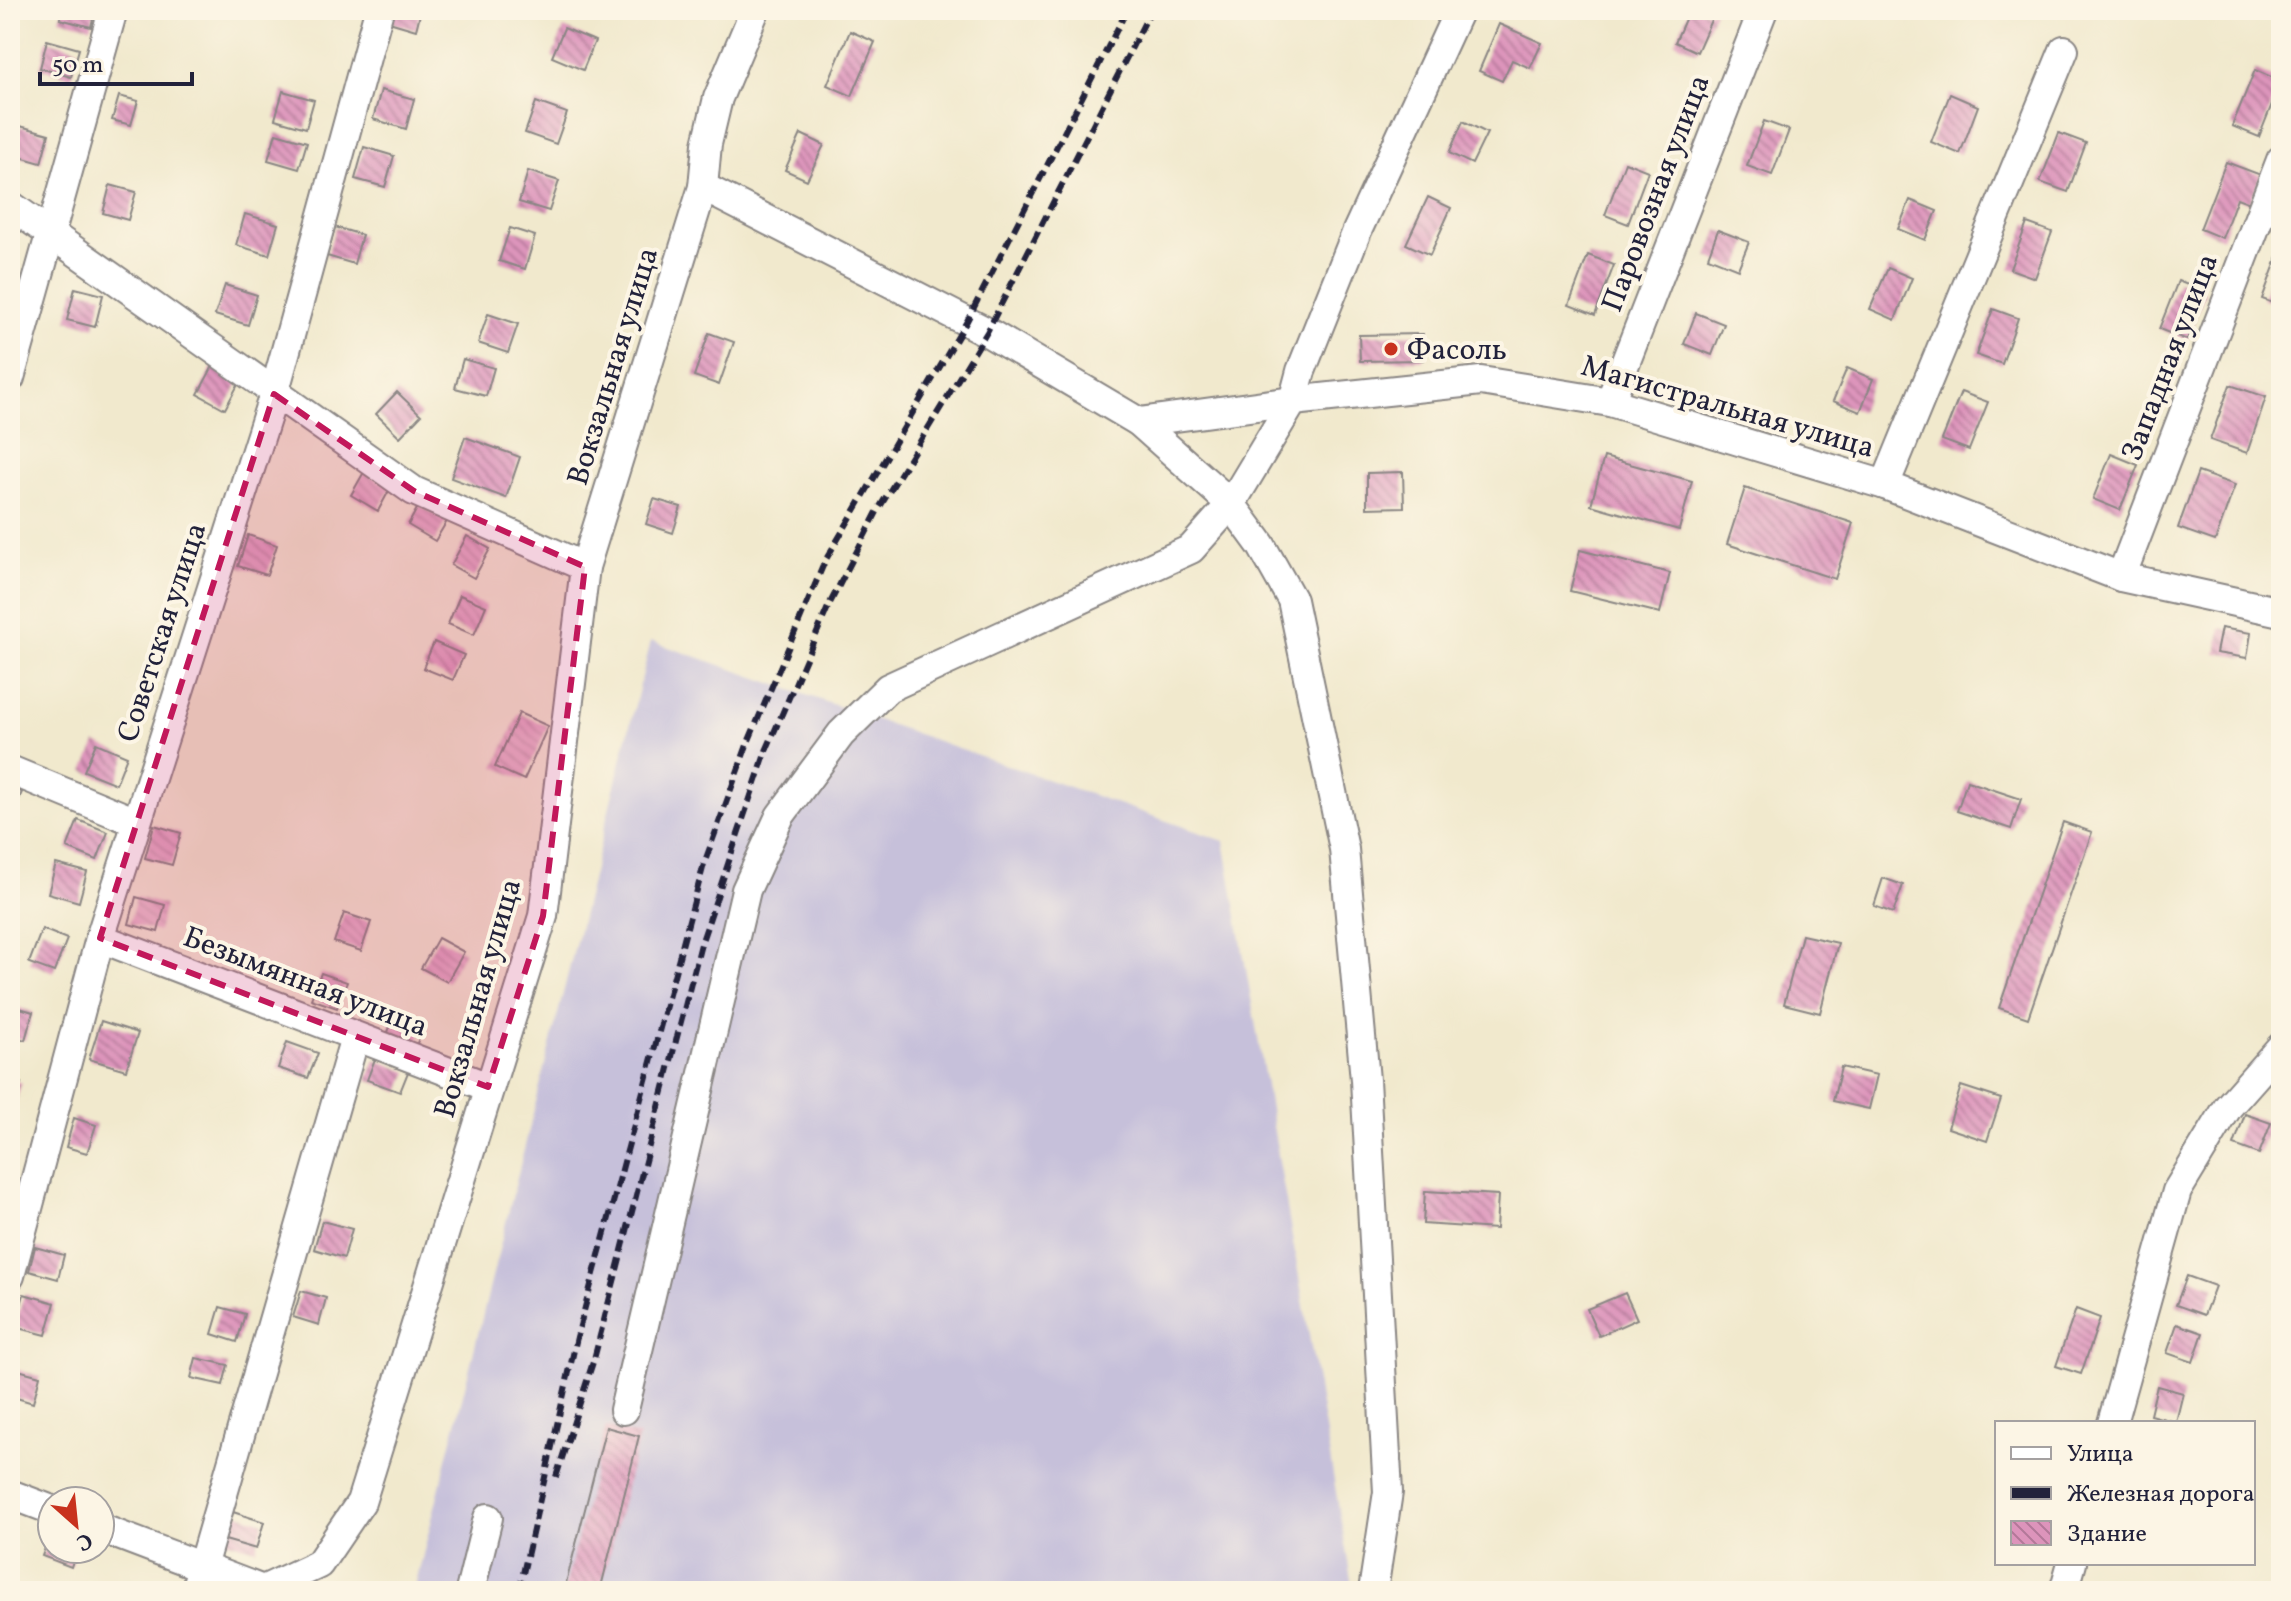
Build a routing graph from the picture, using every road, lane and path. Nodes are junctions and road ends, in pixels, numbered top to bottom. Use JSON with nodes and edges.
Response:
{"nodes":[{"id":1,"x":113,"y":10,"type":"edge"},
{"id":2,"x":379,"y":10,"type":"edge"},
{"id":3,"x":755,"y":10,"type":"edge"},
{"id":4,"x":1459,"y":10,"type":"edge"},
{"id":5,"x":1763,"y":10,"type":"edge"},
{"id":6,"x":2064,"y":50,"type":"dead end"},
{"id":7,"x":2281,"y":160,"type":"edge"},
{"id":8,"x":703,"y":187,"type":"junction"},
{"id":9,"x":10,"y":205,"type":"edge"},
{"id":10,"x":50,"y":236,"type":"junction"},
{"id":11,"x":10,"y":378,"type":"edge"},
{"id":12,"x":274,"y":394,"type":"junction"},
{"id":13,"x":1293,"y":401,"type":"junction"},
{"id":14,"x":1610,"y":402,"type":"junction"},
{"id":15,"x":1139,"y":422,"type":"junction"},
{"id":16,"x":1885,"y":485,"type":"junction"},
{"id":17,"x":1231,"y":504,"type":"junction"},
{"id":18,"x":585,"y":567,"type":"junction"},
{"id":19,"x":2121,"y":577,"type":"junction"},
{"id":20,"x":2281,"y":612,"type":"edge"},
{"id":21,"x":10,"y":770,"type":"edge"},
{"id":22,"x":136,"y":822,"type":"junction"},
{"id":23,"x":100,"y":938,"type":"junction"},
{"id":24,"x":355,"y":1037,"type":"junction"},
{"id":25,"x":2281,"y":1047,"type":"edge"},
{"id":26,"x":488,"y":1087,"type":"junction"},
{"id":27,"x":10,"y":1276,"type":"edge"},
{"id":28,"x":624,"y":1410,"type":"dead end"},
{"id":29,"x":2113,"y":1421,"type":"edge"},
{"id":30,"x":10,"y":1494,"type":"edge"},
{"id":31,"x":36,"y":1504,"type":"edge"},
{"id":32,"x":488,"y":1518,"type":"dead end"},
{"id":33,"x":116,"y":1536,"type":"edge"},
{"id":34,"x":2071,"y":1565,"type":"edge"},
{"id":35,"x":198,"y":1579,"type":"edge"},
{"id":36,"x":263,"y":1590,"type":"edge"},
{"id":37,"x":470,"y":1591,"type":"edge"},
{"id":38,"x":1373,"y":1591,"type":"edge"},
{"id":39,"x":2064,"y":1591,"type":"edge"}],
"edges":[{"from":1,"to":10,"type":"street"},
{"from":2,"to":12,"type":"street","name":"Советская улица"},
{"from":3,"to":8,"type":"street","name":"Вокзальная улица"},
{"from":4,"to":13,"type":"street"},
{"from":5,"to":14,"type":"street","name":"Паровозная улица"},
{"from":6,"to":16,"type":"street"},
{"from":7,"to":19,"type":"street","name":"Западная улица"},
{"from":8,"to":15,"type":"street"},
{"from":8,"to":18,"type":"street","name":"Вокзальная улица"},
{"from":9,"to":10,"type":"street"},
{"from":10,"to":11,"type":"street"},
{"from":10,"to":12,"type":"street"},
{"from":12,"to":18,"type":"street"},
{"from":12,"to":22,"type":"street","name":"Советская улица"},
{"from":13,"to":14,"type":"street","name":"Магистральная улица"},
{"from":13,"to":15,"type":"street","name":"Магистральная улица"},
{"from":13,"to":17,"type":"street"},
{"from":14,"to":16,"type":"street","name":"Магистральная улица"},
{"from":15,"to":17,"type":"street"},
{"from":16,"to":19,"type":"street","name":"Магистральная улица"},
{"from":17,"to":28,"type":"street"},
{"from":17,"to":38,"type":"street"},
{"from":18,"to":26,"type":"street","name":"Вокзальная улица"},
{"from":19,"to":20,"type":"street","name":"Магистральная улица"},
{"from":21,"to":22,"type":"street"},
{"from":22,"to":23,"type":"street","name":"Советская улица"},
{"from":23,"to":24,"type":"street","name":"Безымянная улица"},
{"from":23,"to":27,"type":"street","name":"Советская улица"},
{"from":24,"to":26,"type":"street","name":"Безымянная улица"},
{"from":24,"to":35,"type":"street"},
{"from":25,"to":29,"type":"street"},
{"from":26,"to":36,"type":"street","name":"Вокзальная улица"},
{"from":30,"to":31,"type":"street"},
{"from":32,"to":37,"type":"street"},
{"from":33,"to":35,"type":"street"},
{"from":34,"to":39,"type":"street"},
{"from":35,"to":36,"type":"street"}]}
